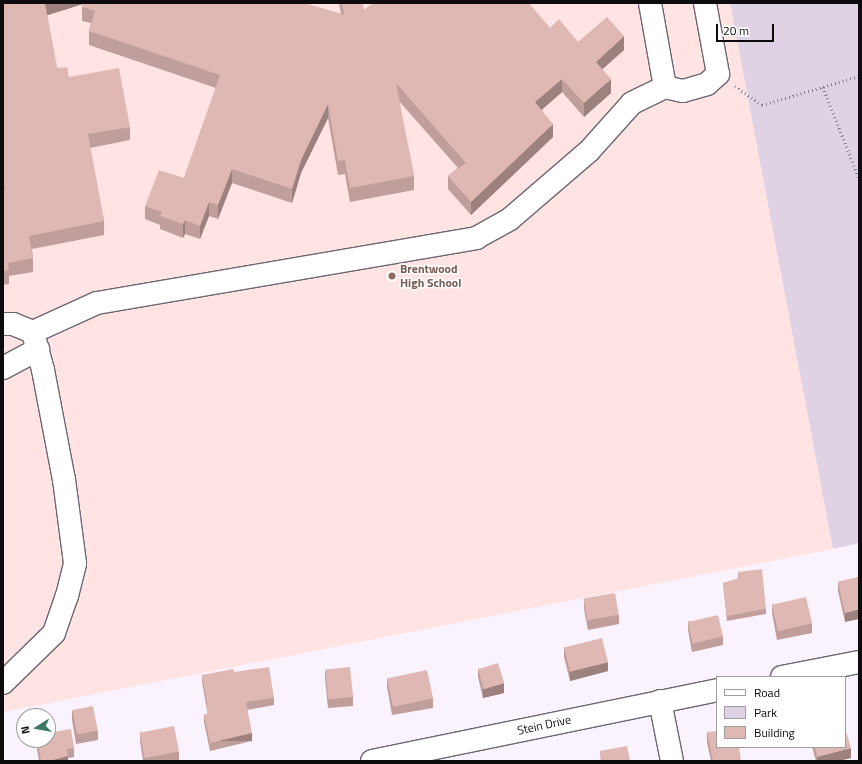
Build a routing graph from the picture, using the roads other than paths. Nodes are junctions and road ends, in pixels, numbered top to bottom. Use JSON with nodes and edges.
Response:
{"nodes":[{"id":1,"x":650,"y":3,"type":"edge"},
{"id":2,"x":705,"y":3,"type":"edge"},
{"id":3,"x":666,"y":87,"type":"junction"},
{"id":4,"x":3,"y":324,"type":"edge"},
{"id":5,"x":36,"y":341,"type":"junction"},
{"id":6,"x":3,"y":368,"type":"edge"},
{"id":7,"x":859,"y":662,"type":"edge"},
{"id":8,"x":787,"y":676,"type":"edge"},
{"id":9,"x":3,"y":683,"type":"edge"},
{"id":10,"x":716,"y":690,"type":"edge"},
{"id":11,"x":660,"y":701,"type":"junction"},
{"id":12,"x":445,"y":753,"type":"edge"},
{"id":13,"x":372,"y":761,"type":"edge"},
{"id":14,"x":672,"y":761,"type":"edge"}],
"edges":[{"from":1,"to":3,"type":"street"},
{"from":2,"to":3,"type":"street"},
{"from":3,"to":5,"type":"street"},
{"from":4,"to":5,"type":"street"},
{"from":5,"to":6,"type":"street"},
{"from":5,"to":9,"type":"street"},
{"from":7,"to":8,"type":"street"},
{"from":10,"to":11,"type":"street","name":"Stein Drive"},
{"from":11,"to":12,"type":"street","name":"Stein Drive"},
{"from":11,"to":14,"type":"street"},
{"from":12,"to":13,"type":"street","name":"Stein Drive"}]}
